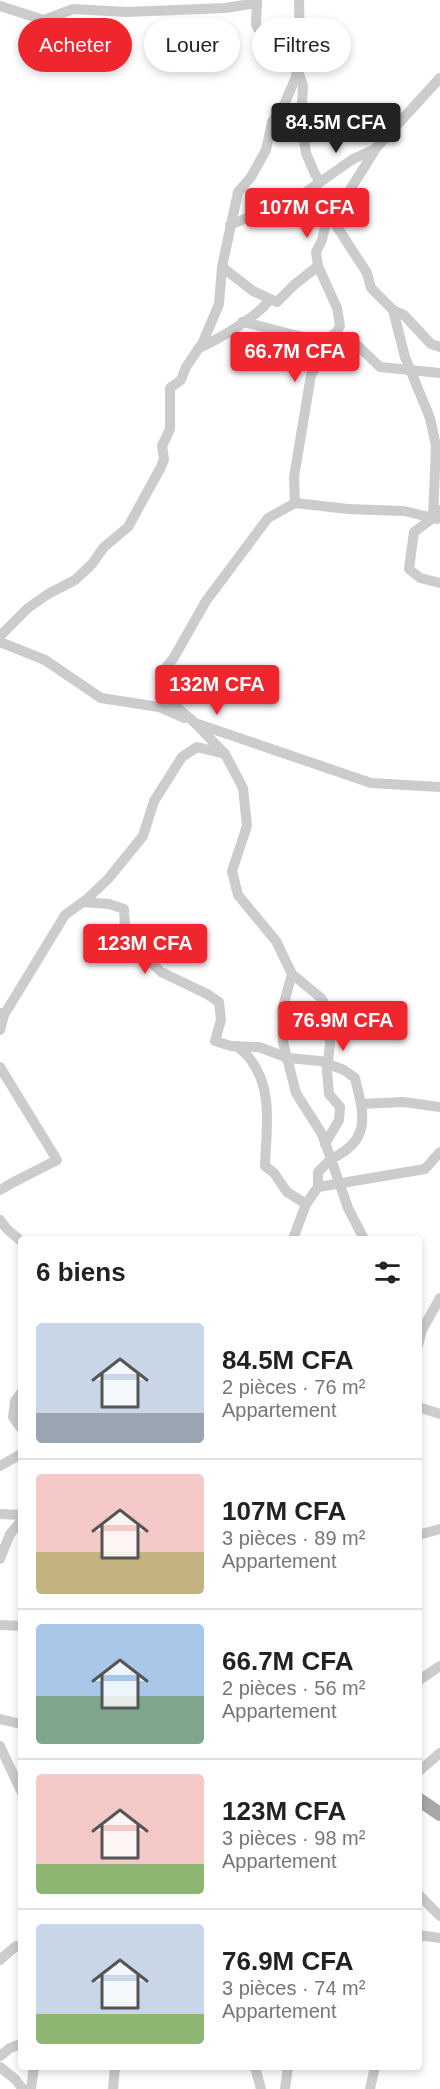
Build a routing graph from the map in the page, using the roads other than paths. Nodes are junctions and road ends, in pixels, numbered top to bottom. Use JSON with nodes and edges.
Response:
{"nodes":[{"id":1,"x":299,"y":0,"type":"edge"},
{"id":2,"x":257,"y":2,"type":"edge"},
{"id":3,"x":0,"y":6,"type":"edge"},
{"id":4,"x":256,"y":18,"type":"edge"},
{"id":5,"x":299,"y":18,"type":"edge"},
{"id":6,"x":296,"y":72,"type":"edge"},
{"id":7,"x":299,"y":72,"type":"edge"},
{"id":8,"x":440,"y":78,"type":"edge"},
{"id":9,"x":375,"y":149,"type":"junction"},
{"id":10,"x":320,"y":182,"type":"junction"},
{"id":11,"x":296,"y":199,"type":"junction"},
{"id":12,"x":328,"y":213,"type":"junction"},
{"id":13,"x":230,"y":225,"type":"junction"},
{"id":14,"x":318,"y":266,"type":"junction"},
{"id":15,"x":222,"y":267,"type":"junction"},
{"id":16,"x":269,"y":300,"type":"junction"},
{"id":17,"x":393,"y":310,"type":"junction"},
{"id":18,"x":242,"y":322,"type":"junction"},
{"id":19,"x":334,"y":334,"type":"junction"},
{"id":20,"x":440,"y":347,"type":"edge"},
{"id":21,"x":198,"y":349,"type":"junction"},
{"id":22,"x":410,"y":370,"type":"junction"},
{"id":23,"x":440,"y":373,"type":"edge"},
{"id":24,"x":295,"y":503,"type":"junction"},
{"id":25,"x":438,"y":516,"type":"edge"},
{"id":26,"x":440,"y":583,"type":"edge"},
{"id":27,"x":0,"y":636,"type":"edge"},
{"id":28,"x":0,"y":642,"type":"edge"},
{"id":29,"x":195,"y":723,"type":"junction"},
{"id":30,"x":225,"y":754,"type":"junction"},
{"id":31,"x":440,"y":787,"type":"edge"},
{"id":32,"x":83,"y":902,"type":"junction"},
{"id":33,"x":292,"y":974,"type":"junction"},
{"id":34,"x":2,"y":1014,"type":"edge"},
{"id":35,"x":0,"y":1030,"type":"edge"},
{"id":36,"x":237,"y":1046,"type":"junction"},
{"id":37,"x":288,"y":1058,"type":"junction"},
{"id":38,"x":327,"y":1064,"type":"junction"},
{"id":39,"x":0,"y":1067,"type":"edge"},
{"id":40,"x":361,"y":1104,"type":"junction"},
{"id":41,"x":440,"y":1107,"type":"edge"},
{"id":42,"x":326,"y":1144,"type":"junction"},
{"id":43,"x":440,"y":1152,"type":"edge"},
{"id":44,"x":332,"y":1159,"type":"junction"},
{"id":45,"x":339,"y":1182,"type":"junction"},
{"id":46,"x":318,"y":1187,"type":"junction"},
{"id":47,"x":0,"y":1190,"type":"edge"},
{"id":48,"x":306,"y":1204,"type":"junction"},
{"id":49,"x":0,"y":1220,"type":"edge"},
{"id":50,"x":294,"y":1236,"type":"edge"},
{"id":51,"x":362,"y":1236,"type":"edge"},
{"id":52,"x":18,"y":1238,"type":"edge"},
{"id":53,"x":440,"y":1298,"type":"edge"},
{"id":54,"x":422,"y":1330,"type":"edge"},
{"id":55,"x":18,"y":1397,"type":"edge"},
{"id":56,"x":422,"y":1408,"type":"edge"},
{"id":57,"x":440,"y":1414,"type":"edge"},
{"id":58,"x":18,"y":1424,"type":"edge"},
{"id":59,"x":18,"y":1456,"type":"edge"},
{"id":60,"x":0,"y":1466,"type":"edge"},
{"id":61,"x":0,"y":1514,"type":"edge"},
{"id":62,"x":18,"y":1515,"type":"edge"},
{"id":63,"x":18,"y":1525,"type":"edge"},
{"id":64,"x":440,"y":1529,"type":"edge"},
{"id":65,"x":422,"y":1533,"type":"edge"},
{"id":66,"x":0,"y":1559,"type":"edge"},
{"id":67,"x":0,"y":1625,"type":"edge"},
{"id":68,"x":18,"y":1626,"type":"edge"},
{"id":69,"x":440,"y":1666,"type":"edge"},
{"id":70,"x":422,"y":1678,"type":"edge"},
{"id":71,"x":0,"y":1719,"type":"edge"},
{"id":72,"x":18,"y":1723,"type":"edge"},
{"id":73,"x":0,"y":1746,"type":"edge"},
{"id":74,"x":440,"y":1753,"type":"edge"},
{"id":75,"x":422,"y":1769,"type":"edge"},
{"id":76,"x":18,"y":1785,"type":"edge"},
{"id":77,"x":422,"y":1802,"type":"edge"},
{"id":78,"x":440,"y":1814,"type":"edge"},
{"id":79,"x":422,"y":1898,"type":"edge"},
{"id":80,"x":440,"y":1916,"type":"edge"},
{"id":81,"x":422,"y":1936,"type":"edge"},
{"id":82,"x":440,"y":1938,"type":"edge"},
{"id":83,"x":18,"y":1947,"type":"edge"},
{"id":84,"x":0,"y":1960,"type":"edge"},
{"id":85,"x":18,"y":2045,"type":"edge"},
{"id":86,"x":0,"y":2056,"type":"edge"},
{"id":87,"x":0,"y":2067,"type":"edge"},
{"id":88,"x":34,"y":2070,"type":"edge"},
{"id":89,"x":115,"y":2070,"type":"edge"},
{"id":90,"x":256,"y":2070,"type":"edge"},
{"id":91,"x":288,"y":2070,"type":"edge"},
{"id":92,"x":374,"y":2070,"type":"edge"},
{"id":93,"x":23,"y":2089,"type":"edge"},
{"id":94,"x":31,"y":2089,"type":"edge"},
{"id":95,"x":113,"y":2089,"type":"edge"},
{"id":96,"x":261,"y":2089,"type":"edge"},
{"id":97,"x":285,"y":2089,"type":"edge"},
{"id":98,"x":370,"y":2089,"type":"edge"}],
"edges":[{"from":1,"to":5,"type":"street"},
{"from":2,"to":3,"type":"street"},
{"from":2,"to":4,"type":"street"},
{"from":6,"to":13,"type":"street"},
{"from":7,"to":10,"type":"street"},
{"from":8,"to":9,"type":"street"},
{"from":9,"to":10,"type":"street"},
{"from":9,"to":12,"type":"street"},
{"from":10,"to":11,"type":"street"},
{"from":11,"to":12,"type":"street"},
{"from":11,"to":13,"type":"street"},
{"from":12,"to":14,"type":"street"},
{"from":12,"to":17,"type":"street"},
{"from":13,"to":15,"type":"street"},
{"from":14,"to":16,"type":"street"},
{"from":14,"to":19,"type":"street"},
{"from":15,"to":16,"type":"street"},
{"from":15,"to":21,"type":"street"},
{"from":16,"to":18,"type":"street"},
{"from":17,"to":20,"type":"street"},
{"from":17,"to":22,"type":"street"},
{"from":18,"to":19,"type":"street"},
{"from":18,"to":21,"type":"street"},
{"from":19,"to":22,"type":"street"},
{"from":19,"to":24,"type":"street"},
{"from":21,"to":27,"type":"street"},
{"from":22,"to":23,"type":"street"},
{"from":22,"to":25,"type":"street"},
{"from":24,"to":25,"type":"street"},
{"from":24,"to":29,"type":"street"},
{"from":25,"to":26,"type":"street"},
{"from":28,"to":29,"type":"street"},
{"from":29,"to":30,"type":"street"},
{"from":29,"to":31,"type":"street"},
{"from":30,"to":32,"type":"street"},
{"from":30,"to":33,"type":"street"},
{"from":32,"to":34,"type":"street"},
{"from":32,"to":36,"type":"street"},
{"from":33,"to":37,"type":"street"},
{"from":33,"to":38,"type":"street"},
{"from":34,"to":35,"type":"street"},
{"from":36,"to":37,"type":"street"},
{"from":36,"to":48,"type":"street"},
{"from":37,"to":38,"type":"street"},
{"from":37,"to":42,"type":"street"},
{"from":38,"to":40,"type":"street"},
{"from":38,"to":42,"type":"street"},
{"from":39,"to":47,"type":"street"},
{"from":40,"to":41,"type":"street"},
{"from":40,"to":44,"type":"street"},
{"from":42,"to":44,"type":"street"},
{"from":43,"to":45,"type":"street"},
{"from":44,"to":45,"type":"street"},
{"from":44,"to":46,"type":"street"},
{"from":45,"to":46,"type":"street"},
{"from":45,"to":51,"type":"street"},
{"from":46,"to":48,"type":"street"},
{"from":48,"to":50,"type":"street"},
{"from":49,"to":52,"type":"street"},
{"from":53,"to":54,"type":"street"},
{"from":55,"to":58,"type":"street"},
{"from":56,"to":57,"type":"street"},
{"from":59,"to":60,"type":"street"},
{"from":61,"to":62,"type":"street"},
{"from":63,"to":66,"type":"street"},
{"from":64,"to":65,"type":"street"},
{"from":67,"to":68,"type":"street"},
{"from":69,"to":70,"type":"street"},
{"from":71,"to":72,"type":"street"},
{"from":73,"to":76,"type":"street"},
{"from":74,"to":75,"type":"street"},
{"from":77,"to":78,"type":"main road"},
{"from":79,"to":80,"type":"street"},
{"from":81,"to":82,"type":"street"},
{"from":83,"to":84,"type":"street"},
{"from":85,"to":86,"type":"street"},
{"from":87,"to":93,"type":"street"},
{"from":88,"to":94,"type":"street"},
{"from":89,"to":95,"type":"street"},
{"from":90,"to":96,"type":"street"},
{"from":91,"to":97,"type":"street"},
{"from":92,"to":98,"type":"street"}]}
